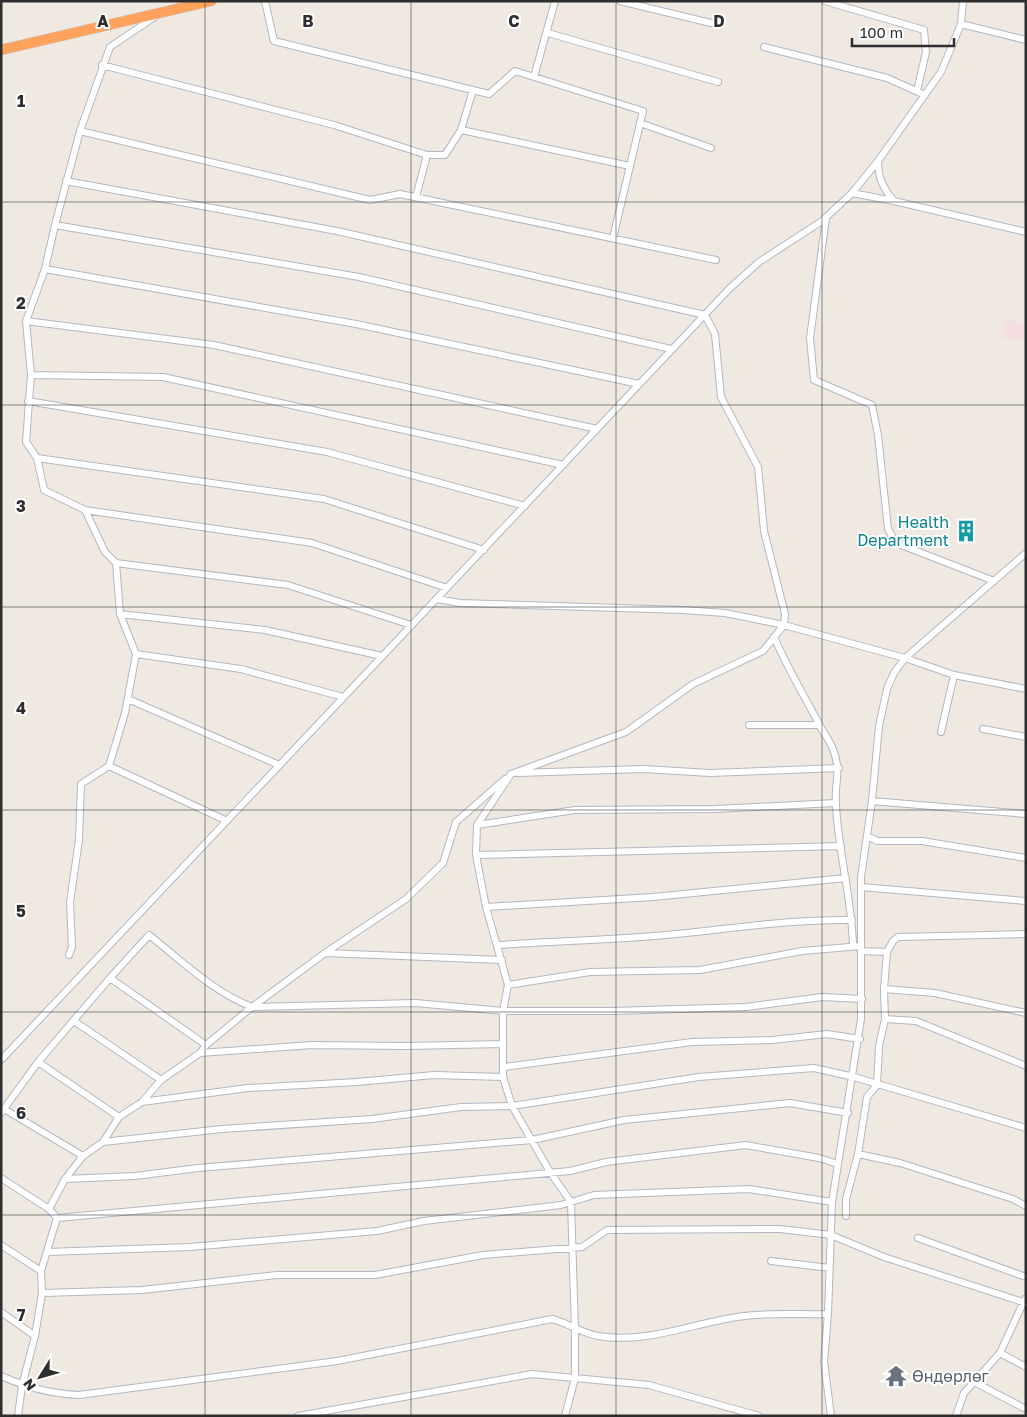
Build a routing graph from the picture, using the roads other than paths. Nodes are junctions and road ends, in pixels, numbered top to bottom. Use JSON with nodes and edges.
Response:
{"nodes":[{"id":1,"x":211,"y":1,"type":"edge"},
{"id":2,"x":265,"y":1,"type":"edge"},
{"id":3,"x":555,"y":1,"type":"edge"},
{"id":4,"x":620,"y":1,"type":"edge"},
{"id":5,"x":825,"y":1,"type":"edge"},
{"id":6,"x":963,"y":1,"type":"edge"},
{"id":7,"x":186,"y":5,"type":"edge"},
{"id":8,"x":159,"y":14,"type":"junction"},
{"id":9,"x":711,"y":23,"type":"dead end"},
{"id":10,"x":961,"y":24,"type":"junction"},
{"id":11,"x":548,"y":33,"type":"junction"},
{"id":12,"x":1026,"y":40,"type":"edge"},
{"id":13,"x":764,"y":47,"type":"dead end"},
{"id":14,"x":1,"y":50,"type":"edge"},
{"id":15,"x":102,"y":65,"type":"junction"},
{"id":16,"x":534,"y":77,"type":"junction"},
{"id":17,"x":718,"y":82,"type":"dead end"},
{"id":18,"x":473,"y":90,"type":"junction"},
{"id":19,"x":917,"y":91,"type":"junction"},
{"id":20,"x":925,"y":95,"type":"junction"},
{"id":21,"x":640,"y":123,"type":"junction"},
{"id":22,"x":461,"y":130,"type":"junction"},
{"id":23,"x":80,"y":132,"type":"junction"},
{"id":24,"x":711,"y":148,"type":"dead end"},
{"id":25,"x":427,"y":155,"type":"junction"},
{"id":26,"x":878,"y":161,"type":"junction"},
{"id":27,"x":630,"y":166,"type":"junction"},
{"id":28,"x":66,"y":181,"type":"junction"},
{"id":29,"x":852,"y":193,"type":"junction"},
{"id":30,"x":416,"y":197,"type":"junction"},
{"id":31,"x":894,"y":201,"type":"junction"},
{"id":32,"x":826,"y":218,"type":"junction"},
{"id":33,"x":55,"y":225,"type":"junction"},
{"id":34,"x":1026,"y":232,"type":"edge"},
{"id":35,"x":613,"y":238,"type":"junction"},
{"id":36,"x":716,"y":260,"type":"dead end"},
{"id":37,"x":45,"y":269,"type":"junction"},
{"id":38,"x":705,"y":315,"type":"junction"},
{"id":39,"x":26,"y":321,"type":"junction"},
{"id":40,"x":672,"y":350,"type":"junction"},
{"id":41,"x":31,"y":375,"type":"junction"},
{"id":42,"x":639,"y":384,"type":"junction"},
{"id":43,"x":28,"y":402,"type":"junction"},
{"id":44,"x":597,"y":429,"type":"junction"},
{"id":45,"x":37,"y":458,"type":"junction"},
{"id":46,"x":563,"y":465,"type":"junction"},
{"id":47,"x":524,"y":506,"type":"junction"},
{"id":48,"x":85,"y":510,"type":"junction"},
{"id":49,"x":484,"y":550,"type":"junction"},
{"id":50,"x":1026,"y":553,"type":"edge"},
{"id":51,"x":116,"y":563,"type":"junction"},
{"id":52,"x":994,"y":581,"type":"junction"},
{"id":53,"x":447,"y":588,"type":"junction"},
{"id":54,"x":437,"y":599,"type":"junction"},
{"id":55,"x":120,"y":614,"type":"junction"},
{"id":56,"x":411,"y":625,"type":"junction"},
{"id":57,"x":784,"y":625,"type":"junction"},
{"id":58,"x":774,"y":637,"type":"junction"},
{"id":59,"x":136,"y":654,"type":"junction"},
{"id":60,"x":382,"y":656,"type":"junction"},
{"id":61,"x":905,"y":658,"type":"junction"},
{"id":62,"x":954,"y":674,"type":"junction"},
{"id":63,"x":1026,"y":689,"type":"edge"},
{"id":64,"x":343,"y":697,"type":"junction"},
{"id":65,"x":128,"y":699,"type":"junction"},
{"id":66,"x":749,"y":725,"type":"dead end"},
{"id":67,"x":819,"y":725,"type":"junction"},
{"id":68,"x":983,"y":729,"type":"dead end"},
{"id":69,"x":941,"y":732,"type":"dead end"},
{"id":70,"x":1026,"y":737,"type":"edge"},
{"id":71,"x":279,"y":765,"type":"junction"},
{"id":72,"x":109,"y":766,"type":"junction"},
{"id":73,"x":839,"y":768,"type":"junction"},
{"id":74,"x":511,"y":774,"type":"junction"},
{"id":75,"x":872,"y":801,"type":"junction"},
{"id":76,"x":835,"y":803,"type":"junction"},
{"id":77,"x":1026,"y":814,"type":"edge"},
{"id":78,"x":225,"y":820,"type":"junction"},
{"id":79,"x":477,"y":825,"type":"junction"},
{"id":80,"x":867,"y":836,"type":"junction"},
{"id":81,"x":840,"y":846,"type":"junction"},
{"id":82,"x":476,"y":854,"type":"junction"},
{"id":83,"x":1026,"y":858,"type":"edge"},
{"id":84,"x":846,"y":878,"type":"junction"},
{"id":85,"x":861,"y":887,"type":"junction"},
{"id":86,"x":1026,"y":901,"type":"edge"},
{"id":87,"x":486,"y":907,"type":"junction"},
{"id":88,"x":852,"y":920,"type":"junction"},
{"id":89,"x":1026,"y":934,"type":"edge"},
{"id":90,"x":498,"y":945,"type":"junction"},
{"id":91,"x":853,"y":946,"type":"junction"},
{"id":92,"x":861,"y":948,"type":"junction"},
{"id":93,"x":887,"y":952,"type":"junction"},
{"id":94,"x":325,"y":953,"type":"junction"},
{"id":95,"x":69,"y":955,"type":"dead end"},
{"id":96,"x":502,"y":960,"type":"junction"},
{"id":97,"x":110,"y":978,"type":"junction"},
{"id":98,"x":508,"y":985,"type":"junction"},
{"id":99,"x":884,"y":989,"type":"junction"},
{"id":100,"x":862,"y":1000,"type":"junction"},
{"id":101,"x":252,"y":1007,"type":"junction"},
{"id":102,"x":503,"y":1011,"type":"junction"},
{"id":103,"x":1026,"y":1013,"type":"edge"},
{"id":104,"x":886,"y":1019,"type":"junction"},
{"id":105,"x":74,"y":1021,"type":"junction"},
{"id":106,"x":860,"y":1039,"type":"junction"},
{"id":107,"x":503,"y":1044,"type":"junction"},
{"id":108,"x":206,"y":1045,"type":"junction"},
{"id":109,"x":200,"y":1054,"type":"junction"},
{"id":110,"x":1,"y":1060,"type":"edge"},
{"id":111,"x":38,"y":1062,"type":"junction"},
{"id":112,"x":504,"y":1066,"type":"junction"},
{"id":113,"x":1026,"y":1066,"type":"edge"},
{"id":114,"x":503,"y":1077,"type":"junction"},
{"id":115,"x":854,"y":1077,"type":"junction"},
{"id":116,"x":161,"y":1080,"type":"junction"},
{"id":117,"x":877,"y":1085,"type":"junction"},
{"id":118,"x":142,"y":1102,"type":"junction"},
{"id":119,"x":512,"y":1106,"type":"junction"},
{"id":120,"x":3,"y":1111,"type":"edge"},
{"id":121,"x":848,"y":1113,"type":"junction"},
{"id":122,"x":120,"y":1116,"type":"junction"},
{"id":123,"x":1026,"y":1128,"type":"edge"},
{"id":124,"x":532,"y":1140,"type":"junction"},
{"id":125,"x":103,"y":1142,"type":"junction"},
{"id":126,"x":858,"y":1154,"type":"junction"},
{"id":127,"x":83,"y":1156,"type":"junction"},
{"id":128,"x":838,"y":1164,"type":"junction"},
{"id":129,"x":550,"y":1172,"type":"junction"},
{"id":130,"x":1,"y":1178,"type":"edge"},
{"id":131,"x":64,"y":1179,"type":"junction"},
{"id":132,"x":571,"y":1202,"type":"junction"},
{"id":133,"x":832,"y":1202,"type":"junction"},
{"id":134,"x":1026,"y":1206,"type":"edge"},
{"id":135,"x":48,"y":1209,"type":"junction"},
{"id":136,"x":846,"y":1216,"type":"dead end"},
{"id":137,"x":57,"y":1218,"type":"junction"},
{"id":138,"x":831,"y":1235,"type":"junction"},
{"id":139,"x":918,"y":1238,"type":"dead end"},
{"id":140,"x":1,"y":1245,"type":"edge"},
{"id":141,"x":572,"y":1248,"type":"junction"},
{"id":142,"x":47,"y":1252,"type":"junction"},
{"id":143,"x":771,"y":1261,"type":"dead end"},
{"id":144,"x":830,"y":1268,"type":"junction"},
{"id":145,"x":41,"y":1271,"type":"junction"},
{"id":146,"x":1026,"y":1277,"type":"edge"},
{"id":147,"x":42,"y":1293,"type":"junction"},
{"id":148,"x":1025,"y":1300,"type":"edge"},
{"id":149,"x":1,"y":1312,"type":"edge"},
{"id":150,"x":828,"y":1314,"type":"junction"},
{"id":151,"x":575,"y":1330,"type":"junction"},
{"id":152,"x":35,"y":1336,"type":"junction"},
{"id":153,"x":1000,"y":1353,"type":"junction"},
{"id":154,"x":1026,"y":1367,"type":"edge"},
{"id":155,"x":1,"y":1376,"type":"edge"},
{"id":156,"x":574,"y":1378,"type":"junction"},
{"id":157,"x":976,"y":1383,"type":"junction"},
{"id":158,"x":22,"y":1386,"type":"junction"},
{"id":159,"x":1026,"y":1408,"type":"edge"},
{"id":160,"x":18,"y":1416,"type":"edge"},
{"id":161,"x":298,"y":1416,"type":"edge"},
{"id":162,"x":565,"y":1416,"type":"edge"},
{"id":163,"x":759,"y":1416,"type":"edge"},
{"id":164,"x":831,"y":1416,"type":"edge"},
{"id":165,"x":956,"y":1416,"type":"edge"}],
"edges":[{"from":1,"to":7,"type":"highway"},
{"from":2,"to":18,"type":"street"},
{"from":3,"to":11,"type":"street"},
{"from":4,"to":9,"type":"street"},
{"from":5,"to":19,"type":"street"},
{"from":6,"to":10,"type":"street"},
{"from":7,"to":8,"type":"highway"},
{"from":8,"to":14,"type":"highway"},
{"from":8,"to":15,"type":"street"},
{"from":10,"to":12,"type":"street"},
{"from":10,"to":20,"type":"street"},
{"from":11,"to":16,"type":"street"},
{"from":11,"to":17,"type":"street"},
{"from":13,"to":19,"type":"street"},
{"from":15,"to":23,"type":"street"},
{"from":15,"to":25,"type":"street"},
{"from":16,"to":18,"type":"street"},
{"from":16,"to":21,"type":"street"},
{"from":18,"to":22,"type":"street"},
{"from":19,"to":20,"type":"street"},
{"from":20,"to":26,"type":"street"},
{"from":21,"to":24,"type":"street"},
{"from":21,"to":27,"type":"street"},
{"from":22,"to":25,"type":"street"},
{"from":22,"to":27,"type":"street"},
{"from":23,"to":28,"type":"street"},
{"from":23,"to":30,"type":"street"},
{"from":25,"to":30,"type":"street"},
{"from":26,"to":29,"type":"street"},
{"from":26,"to":31,"type":"street"},
{"from":27,"to":35,"type":"street"},
{"from":28,"to":33,"type":"street"},
{"from":28,"to":38,"type":"street"},
{"from":29,"to":31,"type":"street"},
{"from":29,"to":32,"type":"street"},
{"from":30,"to":35,"type":"street"},
{"from":31,"to":34,"type":"street"},
{"from":32,"to":38,"type":"street"},
{"from":32,"to":52,"type":"street"},
{"from":33,"to":37,"type":"street"},
{"from":33,"to":40,"type":"street"},
{"from":35,"to":36,"type":"street"},
{"from":37,"to":39,"type":"street"},
{"from":37,"to":42,"type":"street"},
{"from":38,"to":40,"type":"street"},
{"from":38,"to":57,"type":"street"},
{"from":39,"to":41,"type":"street"},
{"from":39,"to":44,"type":"street"},
{"from":40,"to":42,"type":"street"},
{"from":41,"to":43,"type":"street"},
{"from":41,"to":46,"type":"street"},
{"from":42,"to":44,"type":"street"},
{"from":43,"to":45,"type":"street"},
{"from":43,"to":47,"type":"street"},
{"from":44,"to":46,"type":"street"},
{"from":45,"to":48,"type":"street"},
{"from":45,"to":49,"type":"street"},
{"from":46,"to":47,"type":"street"},
{"from":47,"to":49,"type":"street"},
{"from":48,"to":51,"type":"street"},
{"from":48,"to":53,"type":"street"},
{"from":49,"to":53,"type":"street"},
{"from":50,"to":52,"type":"street"},
{"from":51,"to":55,"type":"street"},
{"from":51,"to":56,"type":"street"},
{"from":52,"to":61,"type":"street"},
{"from":53,"to":54,"type":"street"},
{"from":54,"to":56,"type":"street"},
{"from":54,"to":57,"type":"street"},
{"from":55,"to":59,"type":"street"},
{"from":55,"to":60,"type":"street"},
{"from":56,"to":60,"type":"street"},
{"from":57,"to":58,"type":"street"},
{"from":57,"to":61,"type":"street"},
{"from":58,"to":67,"type":"street"},
{"from":58,"to":74,"type":"street"},
{"from":59,"to":64,"type":"street"},
{"from":59,"to":65,"type":"street"},
{"from":60,"to":64,"type":"street"},
{"from":61,"to":62,"type":"street"},
{"from":61,"to":75,"type":"street"},
{"from":62,"to":63,"type":"street"},
{"from":62,"to":69,"type":"street"},
{"from":64,"to":71,"type":"street"},
{"from":65,"to":71,"type":"street"},
{"from":65,"to":72,"type":"street"},
{"from":66,"to":67,"type":"street"},
{"from":67,"to":73,"type":"street"},
{"from":68,"to":70,"type":"street"},
{"from":71,"to":78,"type":"street"},
{"from":72,"to":78,"type":"street"},
{"from":72,"to":95,"type":"street"},
{"from":73,"to":74,"type":"street"},
{"from":73,"to":76,"type":"street"},
{"from":74,"to":79,"type":"street"},
{"from":74,"to":94,"type":"street"},
{"from":75,"to":77,"type":"street"},
{"from":75,"to":80,"type":"street"},
{"from":76,"to":79,"type":"street"},
{"from":76,"to":81,"type":"street"},
{"from":78,"to":110,"type":"street"},
{"from":79,"to":82,"type":"street"},
{"from":80,"to":83,"type":"street"},
{"from":80,"to":85,"type":"street"},
{"from":81,"to":82,"type":"street"},
{"from":81,"to":84,"type":"street"},
{"from":82,"to":87,"type":"street"},
{"from":84,"to":87,"type":"street"},
{"from":84,"to":88,"type":"street"},
{"from":85,"to":86,"type":"street"},
{"from":85,"to":92,"type":"street"},
{"from":87,"to":90,"type":"street"},
{"from":88,"to":90,"type":"street"},
{"from":88,"to":91,"type":"street"},
{"from":89,"to":93,"type":"street"},
{"from":90,"to":96,"type":"street"},
{"from":91,"to":92,"type":"street"},
{"from":91,"to":98,"type":"street"},
{"from":92,"to":93,"type":"street"},
{"from":92,"to":100,"type":"street"},
{"from":93,"to":99,"type":"street"},
{"from":94,"to":96,"type":"street"},
{"from":94,"to":101,"type":"street"},
{"from":96,"to":98,"type":"street"},
{"from":97,"to":101,"type":"street"},
{"from":97,"to":105,"type":"street"},
{"from":97,"to":108,"type":"street"},
{"from":98,"to":102,"type":"street"},
{"from":99,"to":103,"type":"street"},
{"from":99,"to":104,"type":"street"},
{"from":100,"to":102,"type":"street"},
{"from":100,"to":106,"type":"street"},
{"from":101,"to":102,"type":"street"},
{"from":101,"to":108,"type":"street"},
{"from":102,"to":107,"type":"street"},
{"from":104,"to":113,"type":"street"},
{"from":104,"to":117,"type":"street"},
{"from":105,"to":111,"type":"street"},
{"from":105,"to":116,"type":"street"},
{"from":106,"to":112,"type":"street"},
{"from":106,"to":115,"type":"street"},
{"from":107,"to":109,"type":"street"},
{"from":107,"to":112,"type":"street"},
{"from":108,"to":109,"type":"street"},
{"from":109,"to":116,"type":"street"},
{"from":111,"to":120,"type":"street"},
{"from":111,"to":122,"type":"street"},
{"from":112,"to":114,"type":"street"},
{"from":114,"to":118,"type":"street"},
{"from":114,"to":119,"type":"street"},
{"from":115,"to":117,"type":"street"},
{"from":115,"to":119,"type":"street"},
{"from":115,"to":121,"type":"street"},
{"from":116,"to":118,"type":"street"},
{"from":117,"to":123,"type":"street"},
{"from":117,"to":126,"type":"street"},
{"from":118,"to":122,"type":"street"},
{"from":119,"to":124,"type":"street"},
{"from":119,"to":125,"type":"street"},
{"from":120,"to":127,"type":"street"},
{"from":121,"to":124,"type":"street"},
{"from":121,"to":128,"type":"street"},
{"from":122,"to":125,"type":"street"},
{"from":124,"to":129,"type":"street"},
{"from":124,"to":131,"type":"street"},
{"from":125,"to":127,"type":"street"},
{"from":126,"to":134,"type":"street"},
{"from":126,"to":136,"type":"street"},
{"from":127,"to":131,"type":"street"},
{"from":128,"to":129,"type":"street"},
{"from":128,"to":133,"type":"street"},
{"from":129,"to":132,"type":"street"},
{"from":129,"to":137,"type":"street"},
{"from":130,"to":135,"type":"street"},
{"from":131,"to":135,"type":"street"},
{"from":132,"to":133,"type":"street"},
{"from":132,"to":141,"type":"street"},
{"from":132,"to":142,"type":"street"},
{"from":133,"to":138,"type":"street"},
{"from":135,"to":137,"type":"street"},
{"from":137,"to":142,"type":"street"},
{"from":138,"to":141,"type":"street"},
{"from":138,"to":144,"type":"street"},
{"from":138,"to":148,"type":"street"},
{"from":139,"to":146,"type":"street"},
{"from":140,"to":145,"type":"street"},
{"from":141,"to":147,"type":"street"},
{"from":141,"to":151,"type":"street"},
{"from":142,"to":145,"type":"street"},
{"from":143,"to":144,"type":"street"},
{"from":144,"to":150,"type":"street"},
{"from":145,"to":147,"type":"street"},
{"from":147,"to":152,"type":"street"},
{"from":148,"to":153,"type":"street"},
{"from":149,"to":152,"type":"street"},
{"from":150,"to":151,"type":"street"},
{"from":150,"to":164,"type":"street"},
{"from":151,"to":156,"type":"street"},
{"from":151,"to":158,"type":"street"},
{"from":152,"to":158,"type":"street"},
{"from":153,"to":154,"type":"street"},
{"from":153,"to":157,"type":"street"},
{"from":155,"to":158,"type":"street"},
{"from":156,"to":161,"type":"street"},
{"from":156,"to":162,"type":"street"},
{"from":156,"to":163,"type":"street"},
{"from":157,"to":159,"type":"street"},
{"from":157,"to":165,"type":"street"},
{"from":158,"to":160,"type":"street"}]}
